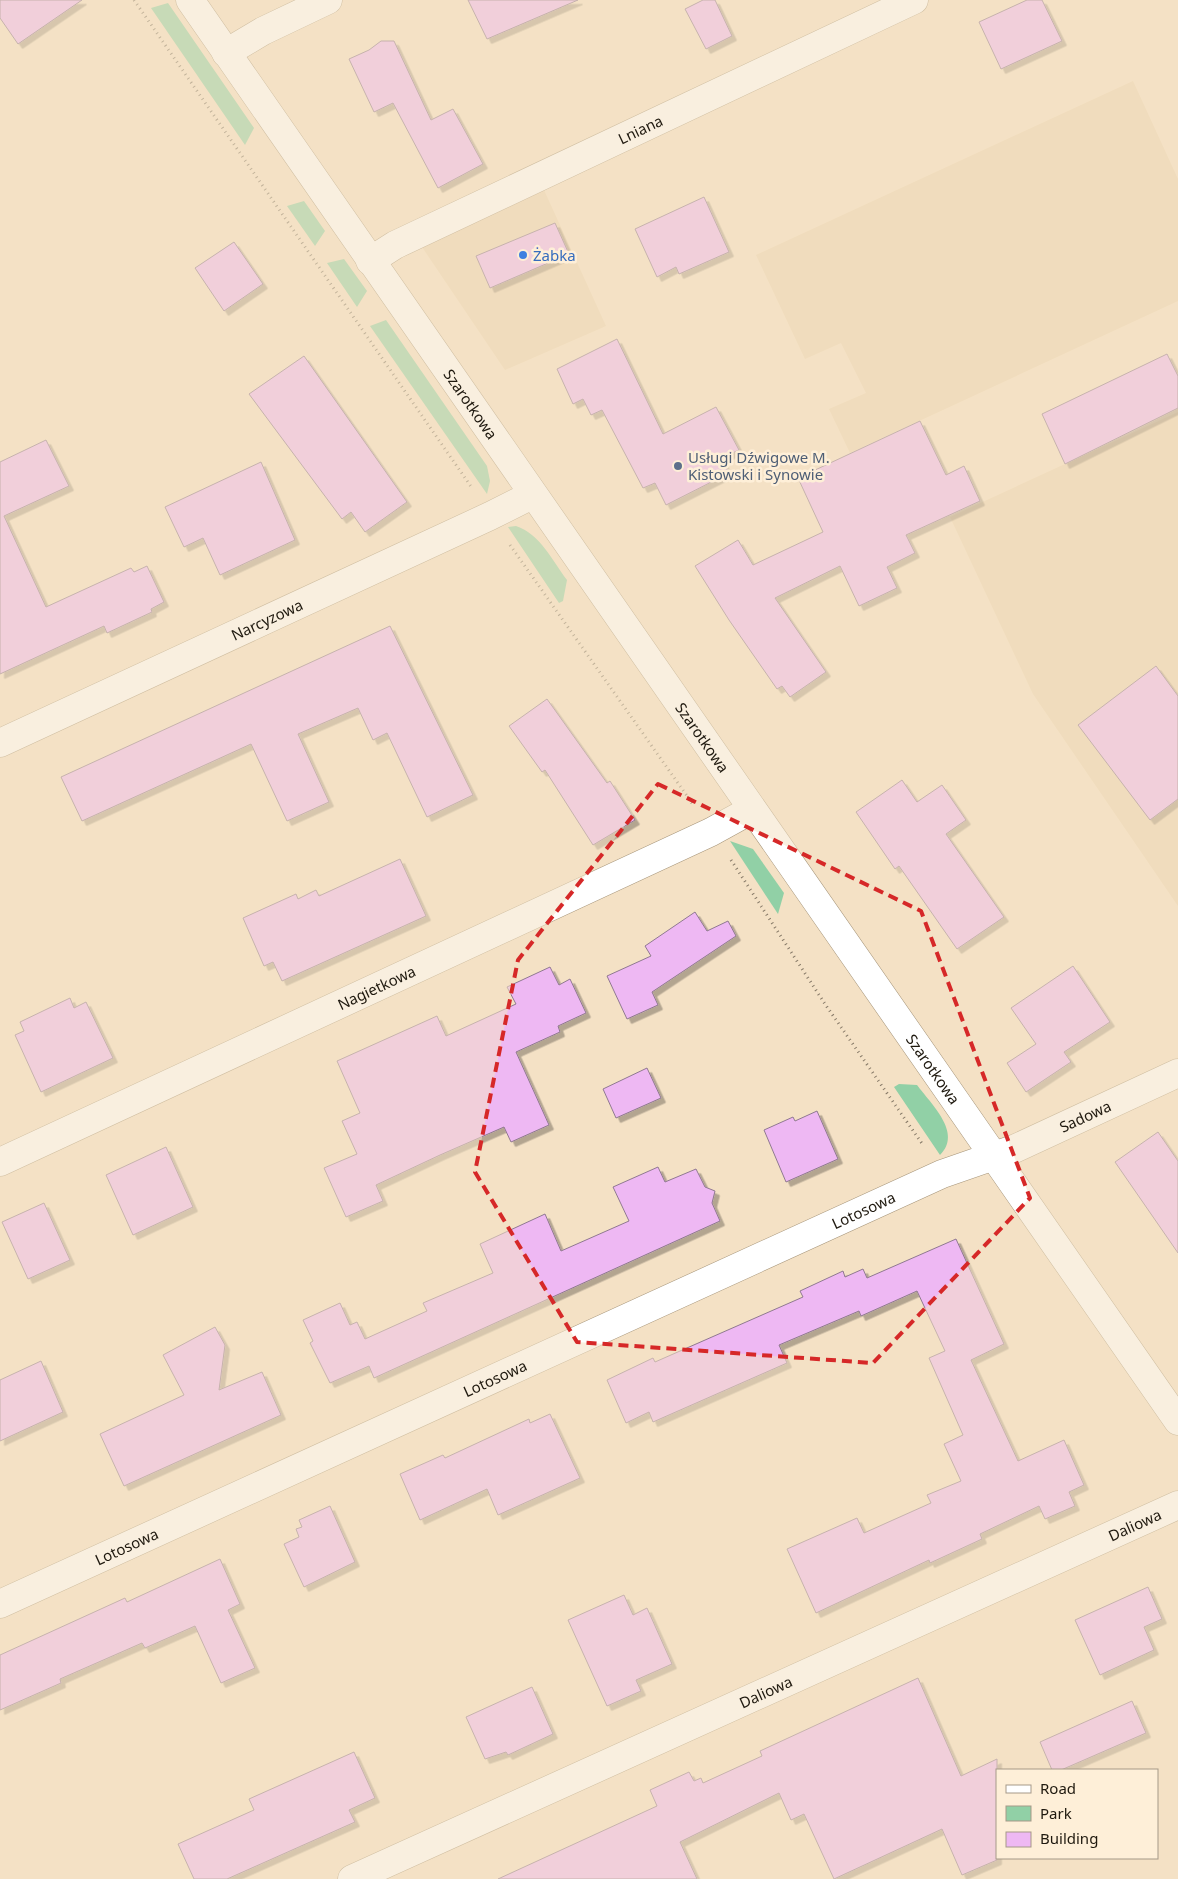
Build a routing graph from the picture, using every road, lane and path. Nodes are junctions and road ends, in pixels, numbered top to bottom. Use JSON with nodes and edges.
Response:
{"nodes":[{"id":1,"x":134,"y":0,"type":"edge"},
{"id":2,"x":190,"y":0,"type":"edge"},
{"id":3,"x":328,"y":0,"type":"edge"},
{"id":4,"x":914,"y":0,"type":"edge"},
{"id":5,"x":226,"y":53,"type":"junction"},
{"id":6,"x":370,"y":261,"type":"junction"},
{"id":7,"x":472,"y":489,"type":"dead end"},
{"id":8,"x":532,"y":495,"type":"junction"},
{"id":9,"x":0,"y":743,"type":"edge"},
{"id":10,"x":751,"y":810,"type":"junction"},
{"id":11,"x":1178,"y":1073,"type":"edge"},
{"id":12,"x":992,"y":1156,"type":"junction"},
{"id":13,"x":0,"y":1162,"type":"edge"},
{"id":14,"x":1178,"y":1421,"type":"edge"},
{"id":15,"x":1178,"y":1505,"type":"edge"},
{"id":16,"x":0,"y":1604,"type":"edge"},
{"id":17,"x":352,"y":1879,"type":"edge"}],
"edges":[{"from":1,"to":7,"type":"path"},
{"from":2,"to":5,"type":"street","name":"Szarotkowa"},
{"from":3,"to":5,"type":"street"},
{"from":4,"to":6,"type":"street","name":"Lniana"},
{"from":5,"to":6,"type":"street","name":"Szarotkowa"},
{"from":6,"to":8,"type":"street","name":"Szarotkowa"},
{"from":8,"to":9,"type":"street","name":"Narcyzowa"},
{"from":8,"to":10,"type":"street","name":"Szarotkowa"},
{"from":10,"to":12,"type":"street","name":"Szarotkowa"},
{"from":10,"to":13,"type":"street","name":"Nagietkowa"},
{"from":11,"to":12,"type":"street","name":"Sadowa"},
{"from":12,"to":14,"type":"street","name":"Szarotkowa"},
{"from":12,"to":16,"type":"street","name":"Lotosowa"},
{"from":15,"to":17,"type":"street","name":"Daliowa"}]}
